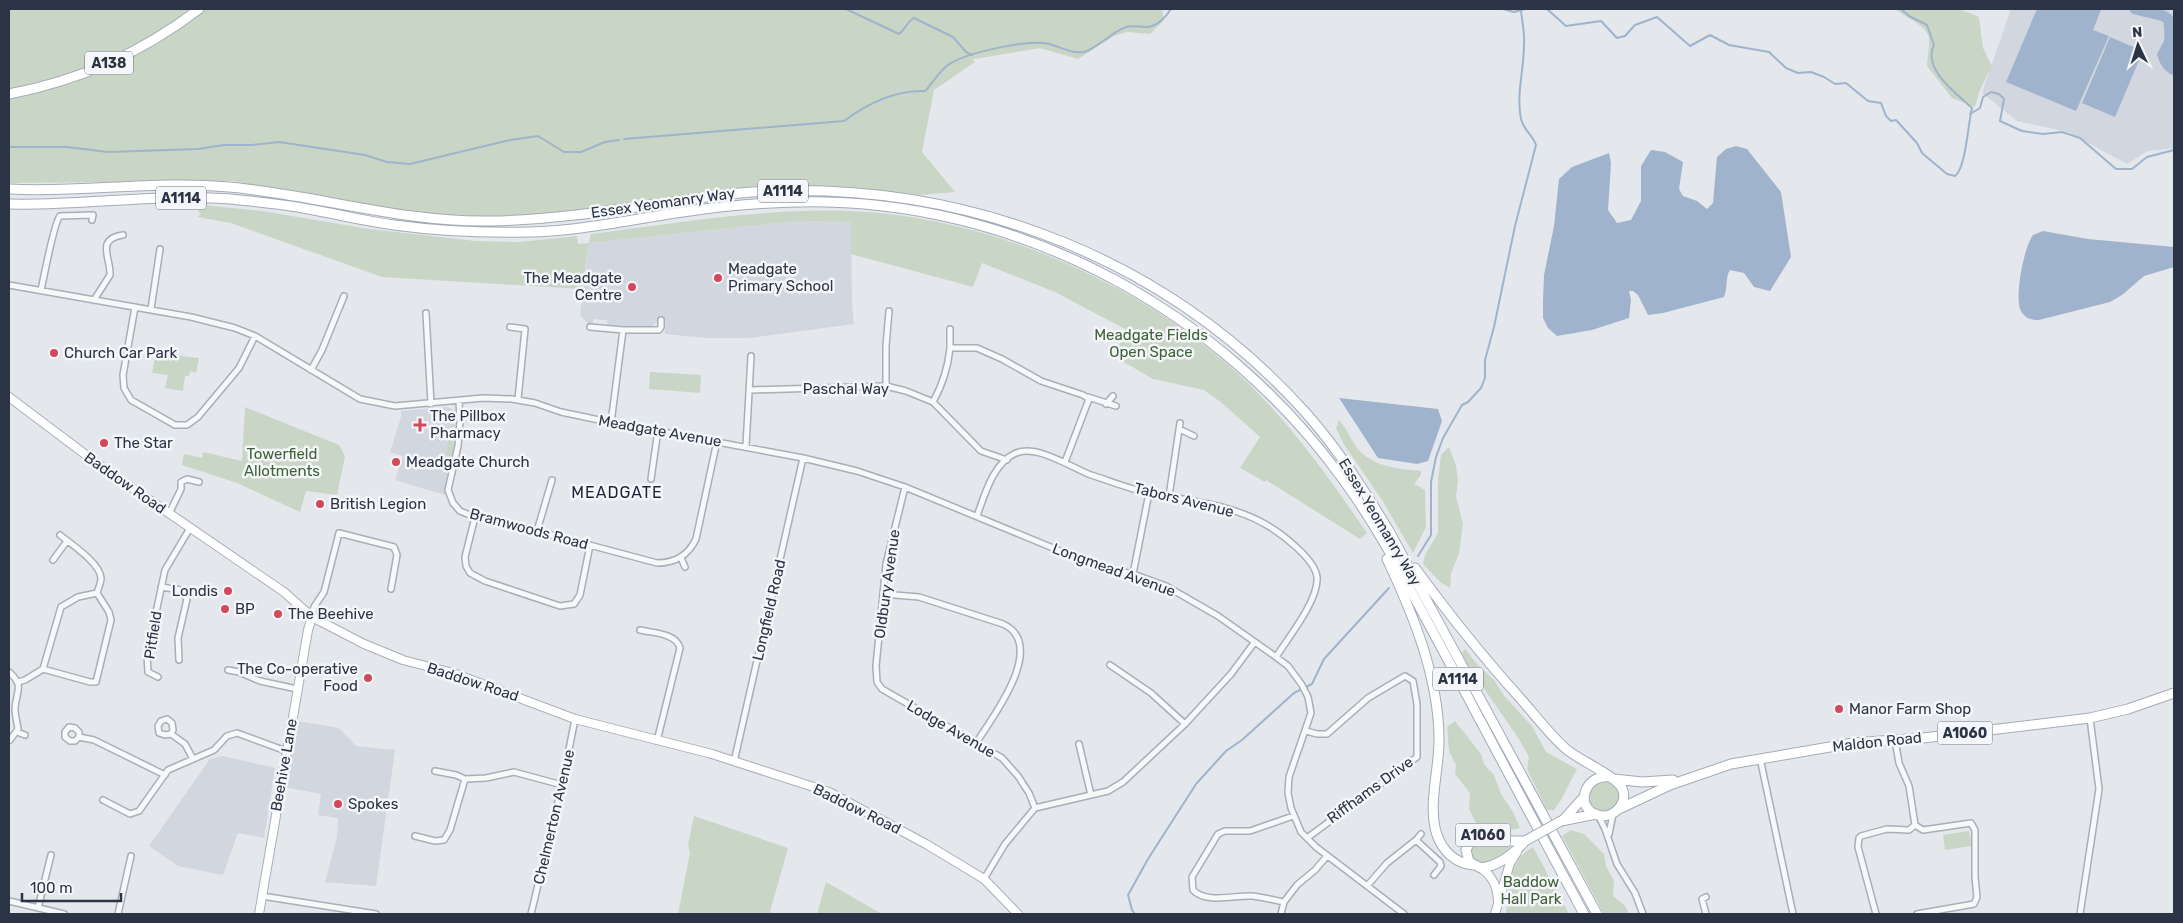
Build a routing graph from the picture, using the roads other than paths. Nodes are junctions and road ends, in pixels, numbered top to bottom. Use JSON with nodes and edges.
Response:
{"nodes":[{"id":1,"x":199,"y":9,"type":"edge"},
{"id":2,"x":9,"y":94,"type":"edge"},
{"id":3,"x":9,"y":189,"type":"edge"},
{"id":4,"x":9,"y":204,"type":"edge"},
{"id":5,"x":92,"y":220,"type":"dead end"},
{"id":6,"x":123,"y":235,"type":"dead end"},
{"id":7,"x":160,"y":249,"type":"dead end"},
{"id":8,"x":9,"y":285,"type":"edge"},
{"id":9,"x":41,"y":290,"type":"junction"},
{"id":10,"x":344,"y":296,"type":"dead end"},
{"id":11,"x":94,"y":300,"type":"junction"},
{"id":12,"x":135,"y":307,"type":"junction"},
{"id":13,"x":151,"y":309,"type":"junction"},
{"id":14,"x":889,"y":311,"type":"dead end"},
{"id":15,"x":426,"y":313,"type":"dead end"},
{"id":16,"x":661,"y":320,"type":"dead end"},
{"id":17,"x":510,"y":327,"type":"dead end"},
{"id":18,"x":590,"y":327,"type":"dead end"},
{"id":19,"x":950,"y":329,"type":"dead end"},
{"id":20,"x":623,"y":330,"type":"junction"},
{"id":21,"x":255,"y":336,"type":"junction"},
{"id":22,"x":950,"y":348,"type":"junction"},
{"id":23,"x":753,"y":360,"type":"dead end"},
{"id":24,"x":311,"y":370,"type":"junction"},
{"id":25,"x":886,"y":386,"type":"junction"},
{"id":26,"x":750,"y":390,"type":"junction"},
{"id":27,"x":1083,"y":395,"type":"junction"},
{"id":28,"x":1113,"y":396,"type":"dead end"},
{"id":29,"x":9,"y":397,"type":"edge"},
{"id":30,"x":518,"y":399,"type":"junction"},
{"id":31,"x":459,"y":401,"type":"junction"},
{"id":32,"x":933,"y":402,"type":"junction"},
{"id":33,"x":431,"y":404,"type":"junction"},
{"id":34,"x":1106,"y":404,"type":"junction"},
{"id":35,"x":1116,"y":406,"type":"dead end"},
{"id":36,"x":611,"y":423,"type":"junction"},
{"id":37,"x":658,"y":430,"type":"junction"},
{"id":38,"x":1194,"y":436,"type":"dead end"},
{"id":39,"x":717,"y":441,"type":"junction"},
{"id":40,"x":746,"y":446,"type":"junction"},
{"id":41,"x":802,"y":458,"type":"junction"},
{"id":42,"x":1007,"y":460,"type":"junction"},
{"id":43,"x":1065,"y":462,"type":"junction"},
{"id":44,"x":1343,"y":479,"type":"junction"},
{"id":45,"x":552,"y":480,"type":"dead end"},
{"id":46,"x":651,"y":480,"type":"dead end"},
{"id":47,"x":199,"y":482,"type":"dead end"},
{"id":48,"x":905,"y":486,"type":"junction"},
{"id":49,"x":1149,"y":493,"type":"junction"},
{"id":50,"x":1168,"y":496,"type":"junction"},
{"id":51,"x":169,"y":514,"type":"junction"},
{"id":52,"x":977,"y":516,"type":"junction"},
{"id":53,"x":475,"y":517,"type":"junction"},
{"id":54,"x":190,"y":528,"type":"junction"},
{"id":55,"x":537,"y":531,"type":"junction"},
{"id":56,"x":1389,"y":531,"type":"junction"},
{"id":57,"x":60,"y":535,"type":"dead end"},
{"id":58,"x":67,"y":541,"type":"junction"},
{"id":59,"x":590,"y":545,"type":"junction"},
{"id":60,"x":681,"y":558,"type":"junction"},
{"id":61,"x":53,"y":560,"type":"dead end"},
{"id":62,"x":685,"y":567,"type":"dead end"},
{"id":63,"x":1133,"y":574,"type":"junction"},
{"id":64,"x":161,"y":587,"type":"junction"},
{"id":65,"x":391,"y":589,"type":"dead end"},
{"id":66,"x":97,"y":593,"type":"junction"},
{"id":67,"x":883,"y":594,"type":"junction"},
{"id":68,"x":312,"y":617,"type":"junction"},
{"id":69,"x":640,"y":630,"type":"dead end"},
{"id":70,"x":1254,"y":643,"type":"junction"},
{"id":71,"x":1276,"y":657,"type":"junction"},
{"id":72,"x":180,"y":660,"type":"dead end"},
{"id":73,"x":1110,"y":665,"type":"dead end"},
{"id":74,"x":43,"y":670,"type":"junction"},
{"id":75,"x":228,"y":670,"type":"dead end"},
{"id":76,"x":9,"y":672,"type":"edge"},
{"id":77,"x":1414,"y":673,"type":"dead end"},
{"id":78,"x":158,"y":676,"type":"dead end"},
{"id":79,"x":1408,"y":677,"type":"junction"},
{"id":80,"x":18,"y":682,"type":"junction"},
{"id":81,"x":877,"y":682,"type":"joint"},
{"id":82,"x":297,"y":689,"type":"junction"},
{"id":83,"x":2172,"y":695,"type":"edge"},
{"id":84,"x":2090,"y":718,"type":"junction"},
{"id":85,"x":575,"y":719,"type":"junction"},
{"id":86,"x":1185,"y":724,"type":"junction"},
{"id":87,"x":1306,"y":731,"type":"junction"},
{"id":88,"x":17,"y":732,"type":"junction"},
{"id":89,"x":171,"y":734,"type":"dead end"},
{"id":90,"x":24,"y":735,"type":"dead end"},
{"id":91,"x":79,"y":737,"type":"dead end"},
{"id":92,"x":10,"y":740,"type":"dead end"},
{"id":93,"x":1895,"y":740,"type":"junction"},
{"id":94,"x":657,"y":742,"type":"junction"},
{"id":95,"x":976,"y":743,"type":"junction"},
{"id":96,"x":1079,"y":744,"type":"dead end"},
{"id":97,"x":286,"y":752,"type":"junction"},
{"id":98,"x":1760,"y":758,"type":"junction"},
{"id":99,"x":193,"y":759,"type":"junction"},
{"id":100,"x":734,"y":762,"type":"junction"},
{"id":101,"x":435,"y":771,"type":"dead end"},
{"id":102,"x":165,"y":775,"type":"junction"},
{"id":103,"x":1698,"y":775,"type":"junction"},
{"id":104,"x":1612,"y":778,"type":"junction"},
{"id":105,"x":465,"y":779,"type":"junction"},
{"id":106,"x":562,"y":784,"type":"junction"},
{"id":107,"x":1091,"y":796,"type":"junction"},
{"id":108,"x":1584,"y":798,"type":"junction"},
{"id":109,"x":104,"y":800,"type":"dead end"},
{"id":110,"x":1035,"y":808,"type":"junction"},
{"id":111,"x":1615,"y":812,"type":"junction"},
{"id":112,"x":1597,"y":814,"type":"junction"},
{"id":113,"x":1293,"y":816,"type":"junction"},
{"id":114,"x":1561,"y":821,"type":"junction"},
{"id":115,"x":1915,"y":824,"type":"junction"},
{"id":116,"x":1421,"y":834,"type":"dead end"},
{"id":117,"x":415,"y":836,"type":"dead end"},
{"id":118,"x":1307,"y":838,"type":"junction"},
{"id":119,"x":1609,"y":839,"type":"junction"},
{"id":120,"x":1416,"y":840,"type":"junction"},
{"id":121,"x":1522,"y":844,"type":"junction"},
{"id":122,"x":50,"y":855,"type":"dead end"},
{"id":123,"x":131,"y":856,"type":"dead end"},
{"id":124,"x":1327,"y":856,"type":"junction"},
{"id":125,"x":1477,"y":867,"type":"junction"},
{"id":126,"x":1434,"y":875,"type":"dead end"},
{"id":127,"x":984,"y":879,"type":"junction"},
{"id":128,"x":1367,"y":886,"type":"junction"},
{"id":129,"x":262,"y":896,"type":"junction"},
{"id":130,"x":1706,"y":897,"type":"dead end"},
{"id":131,"x":9,"y":901,"type":"edge"},
{"id":132,"x":1284,"y":902,"type":"junction"},
{"id":133,"x":1498,"y":905,"type":"junction"},
{"id":134,"x":38,"y":908,"type":"junction"},
{"id":135,"x":64,"y":914,"type":"edge"},
{"id":136,"x":118,"y":914,"type":"edge"},
{"id":137,"x":259,"y":914,"type":"edge"},
{"id":138,"x":376,"y":914,"type":"edge"},
{"id":139,"x":531,"y":914,"type":"edge"},
{"id":140,"x":1018,"y":914,"type":"edge"},
{"id":141,"x":1281,"y":914,"type":"edge"},
{"id":142,"x":1404,"y":914,"type":"edge"},
{"id":143,"x":1495,"y":914,"type":"edge"},
{"id":144,"x":1584,"y":914,"type":"edge"},
{"id":145,"x":1597,"y":914,"type":"edge"},
{"id":146,"x":1643,"y":914,"type":"edge"},
{"id":147,"x":1706,"y":914,"type":"edge"},
{"id":148,"x":1793,"y":914,"type":"edge"},
{"id":149,"x":1876,"y":914,"type":"edge"},
{"id":150,"x":1917,"y":914,"type":"edge"},
{"id":151,"x":2080,"y":914,"type":"edge"}],
"edges":[{"from":1,"to":2,"type":"main road","number":"A138"},
{"from":3,"to":56,"type":"main road","name":"Essex Yeomanry Way","number":"A1114"},
{"from":4,"to":44,"type":"main road","name":"Essex Yeomanry Way","number":"A1114"},
{"from":5,"to":9,"type":"street"},
{"from":6,"to":11,"type":"street"},
{"from":7,"to":13,"type":"street"},
{"from":8,"to":9,"type":"street","name":"Meadgate Avenue"},
{"from":9,"to":11,"type":"street","name":"Meadgate Avenue"},
{"from":10,"to":24,"type":"street"},
{"from":11,"to":12,"type":"street","name":"Meadgate Avenue"},
{"from":12,"to":13,"type":"street","name":"Meadgate Avenue"},
{"from":12,"to":21,"type":"street"},
{"from":13,"to":21,"type":"street","name":"Meadgate Avenue"},
{"from":14,"to":25,"type":"street"},
{"from":15,"to":33,"type":"street"},
{"from":16,"to":20,"type":"street"},
{"from":17,"to":30,"type":"street"},
{"from":18,"to":20,"type":"street"},
{"from":19,"to":22,"type":"street"},
{"from":20,"to":36,"type":"street"},
{"from":21,"to":24,"type":"street","name":"Meadgate Avenue"},
{"from":22,"to":27,"type":"street"},
{"from":22,"to":32,"type":"street"},
{"from":23,"to":26,"type":"street"},
{"from":24,"to":33,"type":"street","name":"Meadgate Avenue"},
{"from":25,"to":26,"type":"street","name":"Paschal Way"},
{"from":25,"to":32,"type":"street","name":"Paschal Way"},
{"from":26,"to":40,"type":"street"},
{"from":27,"to":34,"type":"street"},
{"from":27,"to":43,"type":"street"},
{"from":28,"to":34,"type":"street"},
{"from":29,"to":51,"type":"street","name":"Baddow Road"},
{"from":30,"to":31,"type":"street","name":"Meadgate Avenue"},
{"from":30,"to":36,"type":"street","name":"Meadgate Avenue"},
{"from":31,"to":33,"type":"street","name":"Meadgate Avenue"},
{"from":31,"to":53,"type":"street","name":"Bramwoods Road"},
{"from":32,"to":42,"type":"street","name":"Paschal Way"},
{"from":34,"to":35,"type":"street"},
{"from":36,"to":37,"type":"street","name":"Meadgate Avenue"},
{"from":37,"to":39,"type":"street","name":"Meadgate Avenue"},
{"from":37,"to":46,"type":"street"},
{"from":38,"to":50,"type":"street"},
{"from":39,"to":40,"type":"street","name":"Meadgate Avenue"},
{"from":39,"to":60,"type":"street"},
{"from":40,"to":41,"type":"street","name":"Meadgate Avenue"},
{"from":41,"to":48,"type":"street","name":"Longmead Avenue"},
{"from":41,"to":100,"type":"street","name":"Longfield Road"},
{"from":42,"to":43,"type":"street","name":"Tabors Avenue"},
{"from":42,"to":52,"type":"street","name":"Tabors Avenue"},
{"from":43,"to":49,"type":"street","name":"Tabors Avenue"},
{"from":44,"to":125,"type":"main road","number":"A1114"},
{"from":44,"to":144,"type":"main road","name":"Essex Yeomanry Way","number":"A1114"},
{"from":45,"to":55,"type":"street"},
{"from":47,"to":51,"type":"street"},
{"from":48,"to":52,"type":"street","name":"Longmead Avenue"},
{"from":48,"to":67,"type":"street","name":"Oldbury Avenue"},
{"from":49,"to":50,"type":"street","name":"Tabors Avenue"},
{"from":49,"to":63,"type":"street"},
{"from":50,"to":71,"type":"street","name":"Tabors Avenue"},
{"from":51,"to":54,"type":"street","name":"Baddow Road"},
{"from":52,"to":63,"type":"street","name":"Longmead Avenue"},
{"from":53,"to":55,"type":"street","name":"Bramwoods Road"},
{"from":53,"to":59,"type":"street"},
{"from":54,"to":64,"type":"street","name":"Pitfield"},
{"from":54,"to":68,"type":"street","name":"Baddow Road"},
{"from":55,"to":59,"type":"street","name":"Bramwoods Road"},
{"from":56,"to":104,"type":"main road","number":"A1060"},
{"from":56,"to":145,"type":"main road","name":"Essex Yeomanry Way","number":"A1114"},
{"from":57,"to":58,"type":"street"},
{"from":58,"to":61,"type":"street"},
{"from":58,"to":66,"type":"street"},
{"from":59,"to":60,"type":"street","name":"Bramwoods Road"},
{"from":60,"to":62,"type":"street"},
{"from":63,"to":70,"type":"street","name":"Longmead Avenue"},
{"from":64,"to":72,"type":"street","name":"Pitfield"},
{"from":64,"to":78,"type":"street","name":"Pitfield"},
{"from":65,"to":68,"type":"street"},
{"from":66,"to":74,"type":"street"},
{"from":66,"to":74,"type":"street"},
{"from":67,"to":81,"type":"street","name":"Oldbury Avenue"},
{"from":67,"to":95,"type":"street"},
{"from":68,"to":82,"type":"street","name":"Beehive Lane"},
{"from":68,"to":85,"type":"street","name":"Baddow Road"},
{"from":69,"to":94,"type":"street"},
{"from":70,"to":71,"type":"street","name":"Longmead Avenue"},
{"from":70,"to":86,"type":"street"},
{"from":71,"to":87,"type":"street","name":"Longmead Avenue"},
{"from":73,"to":86,"type":"street"},
{"from":74,"to":80,"type":"street"},
{"from":75,"to":82,"type":"street"},
{"from":76,"to":80,"type":"street"},
{"from":77,"to":79,"type":"street"},
{"from":79,"to":87,"type":"street"},
{"from":79,"to":118,"type":"street","name":"Riffhams Drive"},
{"from":80,"to":88,"type":"street"},
{"from":81,"to":95,"type":"street","name":"Lodge Avenue"},
{"from":82,"to":97,"type":"street","name":"Beehive Lane"},
{"from":83,"to":84,"type":"main road","name":"Maldon Road","number":"A1060"},
{"from":84,"to":93,"type":"main road","name":"Maldon Road","number":"A1060"},
{"from":84,"to":151,"type":"street"},
{"from":85,"to":94,"type":"street","name":"Baddow Road"},
{"from":85,"to":106,"type":"street","name":"Chelmerton Avenue"},
{"from":86,"to":107,"type":"street"},
{"from":87,"to":113,"type":"street","name":"Longmead Avenue"},
{"from":88,"to":90,"type":"street"},
{"from":88,"to":92,"type":"street"},
{"from":89,"to":99,"type":"street"},
{"from":91,"to":102,"type":"street"},
{"from":93,"to":98,"type":"main road","name":"Maldon Road","number":"A1060"},
{"from":93,"to":115,"type":"street"},
{"from":94,"to":100,"type":"street","name":"Baddow Road"},
{"from":95,"to":110,"type":"street","name":"Lodge Avenue"},
{"from":96,"to":107,"type":"street"},
{"from":97,"to":99,"type":"street"},
{"from":97,"to":129,"type":"street","name":"Beehive Lane"},
{"from":98,"to":103,"type":"main road","name":"Maldon Road","number":"A1060"},
{"from":98,"to":148,"type":"street"},
{"from":99,"to":102,"type":"street"},
{"from":100,"to":127,"type":"street","name":"Baddow Road"},
{"from":101,"to":105,"type":"street"},
{"from":102,"to":109,"type":"street"},
{"from":103,"to":104,"type":"main road","name":"Maldon Road","number":"A1060"},
{"from":103,"to":111,"type":"main road","name":"Maldon Road","number":"A1060"},
{"from":104,"to":108,"type":"main road"},
{"from":104,"to":111,"type":"main road"},
{"from":105,"to":106,"type":"street"},
{"from":105,"to":117,"type":"street"},
{"from":106,"to":139,"type":"street","name":"Chelmerton Avenue"},
{"from":107,"to":110,"type":"street"},
{"from":108,"to":112,"type":"main road"},
{"from":108,"to":114,"type":"main road","number":"A1060"},
{"from":110,"to":127,"type":"street"},
{"from":111,"to":112,"type":"main road"},
{"from":111,"to":119,"type":"street"},
{"from":112,"to":114,"type":"main road","number":"A1060"},
{"from":112,"to":119,"type":"street"},
{"from":113,"to":118,"type":"street","name":"Longmead Avenue"},
{"from":113,"to":132,"type":"street"},
{"from":114,"to":121,"type":"main road","number":"A1060","bridge":true},
{"from":115,"to":149,"type":"street"},
{"from":115,"to":150,"type":"street"},
{"from":116,"to":120,"type":"street"},
{"from":118,"to":124,"type":"street","name":"Longmead Avenue"},
{"from":119,"to":146,"type":"street"},
{"from":120,"to":126,"type":"street"},
{"from":120,"to":128,"type":"street"},
{"from":121,"to":125,"type":"main road","number":"A1060"},
{"from":121,"to":125,"type":"main road","number":"A1060"},
{"from":121,"to":133,"type":"street"},
{"from":122,"to":134,"type":"street"},
{"from":123,"to":136,"type":"street"},
{"from":124,"to":128,"type":"street","name":"Longmead Avenue"},
{"from":124,"to":132,"type":"street"},
{"from":125,"to":133,"type":"street"},
{"from":127,"to":140,"type":"street","name":"Baddow Road"},
{"from":128,"to":142,"type":"street","name":"Longmead Avenue"},
{"from":129,"to":137,"type":"street","name":"Beehive Lane"},
{"from":129,"to":138,"type":"street"},
{"from":130,"to":147,"type":"street"},
{"from":131,"to":134,"type":"street"},
{"from":132,"to":141,"type":"street"},
{"from":133,"to":143,"type":"street"},
{"from":134,"to":135,"type":"street"}]}
